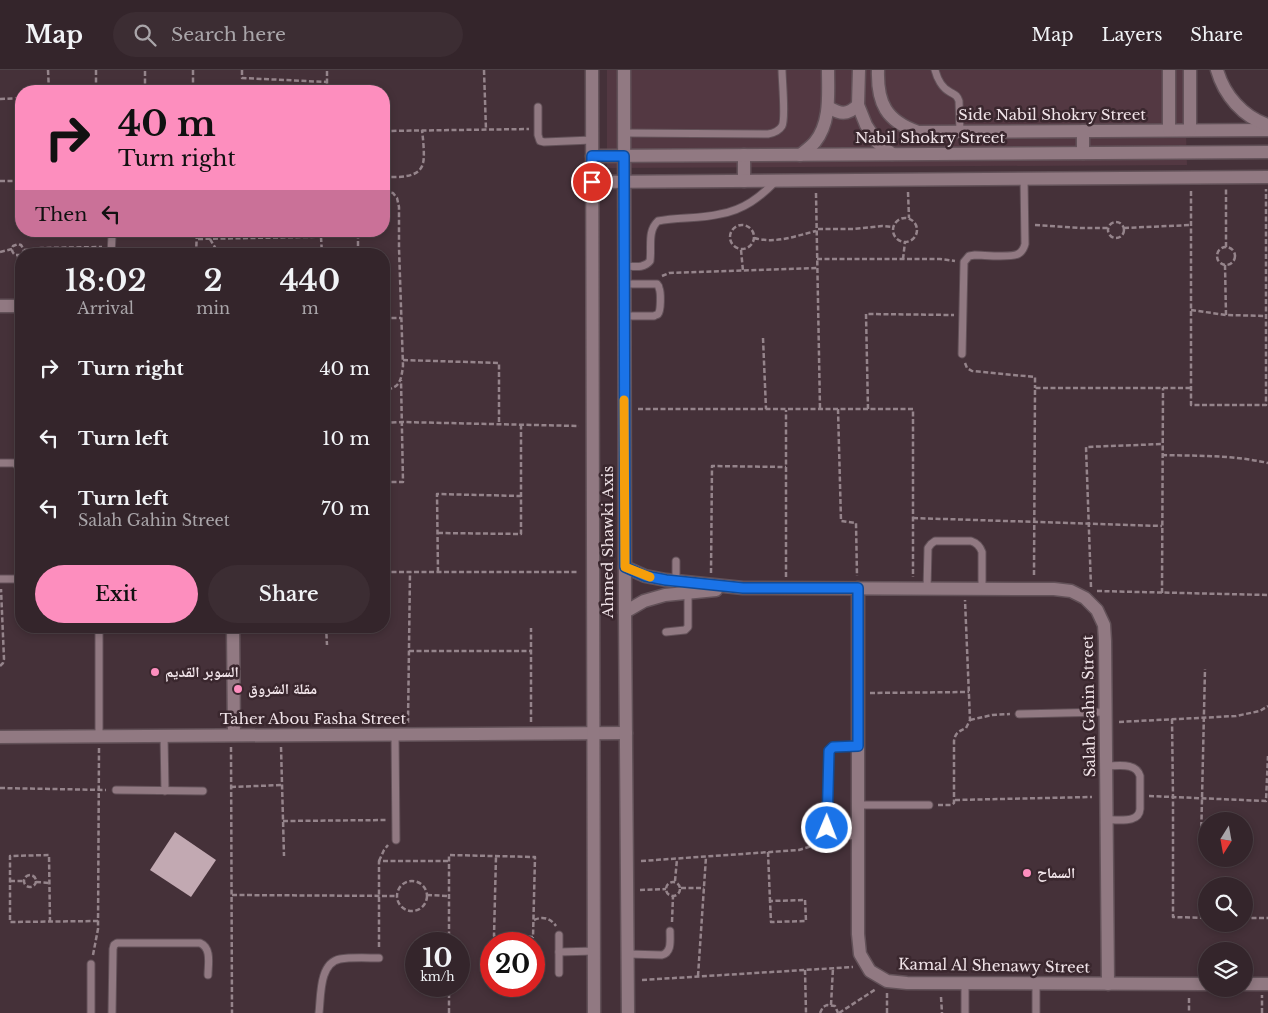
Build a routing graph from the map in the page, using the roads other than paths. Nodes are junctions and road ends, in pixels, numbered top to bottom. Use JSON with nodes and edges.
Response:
{"nodes":[{"id":1,"x":592,"y":70,"type":"edge"},
{"id":2,"x":624,"y":70,"type":"edge"},
{"id":3,"x":782,"y":70,"type":"edge"},
{"id":4,"x":828,"y":70,"type":"edge"},
{"id":5,"x":859,"y":70,"type":"edge"},
{"id":6,"x":878,"y":70,"type":"edge"},
{"id":7,"x":935,"y":70,"type":"edge"},
{"id":8,"x":1169,"y":70,"type":"edge"},
{"id":9,"x":1190,"y":70,"type":"edge"},
{"id":10,"x":1217,"y":70,"type":"edge"},
{"id":11,"x":858,"y":105,"type":"junction"},
{"id":12,"x":538,"y":107,"type":"dead end"},
{"id":13,"x":828,"y":107,"type":"junction"},
{"id":14,"x":1268,"y":125,"type":"edge"},
{"id":15,"x":1169,"y":130,"type":"junction"},
{"id":16,"x":1190,"y":130,"type":"junction"},
{"id":17,"x":1268,"y":130,"type":"edge"},
{"id":18,"x":1083,"y":131,"type":"junction"},
{"id":19,"x":960,"y":132,"type":"junction"},
{"id":20,"x":624,"y":133,"type":"junction"},
{"id":21,"x":592,"y":140,"type":"junction"},
{"id":22,"x":1268,"y":152,"type":"edge"},
{"id":23,"x":1083,"y":153,"type":"junction"},
{"id":24,"x":892,"y":154,"type":"junction"},
{"id":25,"x":744,"y":155,"type":"junction"},
{"id":26,"x":800,"y":155,"type":"junction"},
{"id":27,"x":592,"y":156,"type":"junction"},
{"id":28,"x":624,"y":156,"type":"junction"},
{"id":29,"x":1267,"y":177,"type":"edge"},
{"id":30,"x":1024,"y":179,"type":"junction"},
{"id":31,"x":776,"y":180,"type":"junction"},
{"id":32,"x":744,"y":181,"type":"junction"},
{"id":33,"x":592,"y":182,"type":"junction"},
{"id":34,"x":624,"y":182,"type":"junction"},
{"id":35,"x":624,"y":266,"type":"junction"},
{"id":36,"x":624,"y":284,"type":"junction"},
{"id":37,"x":0,"y":306,"type":"edge"},
{"id":38,"x":15,"y":306,"type":"edge"},
{"id":39,"x":624,"y":316,"type":"junction"},
{"id":40,"x":962,"y":354,"type":"road end"},
{"id":41,"x":0,"y":463,"type":"edge"},
{"id":42,"x":15,"y":464,"type":"edge"},
{"id":43,"x":676,"y":561,"type":"dead end"},
{"id":44,"x":625,"y":567,"type":"junction"},
{"id":45,"x":1,"y":579,"type":"edge"},
{"id":46,"x":15,"y":579,"type":"edge"},
{"id":47,"x":676,"y":581,"type":"junction"},
{"id":48,"x":743,"y":588,"type":"junction"},
{"id":49,"x":858,"y":588,"type":"junction"},
{"id":50,"x":927,"y":589,"type":"junction"},
{"id":51,"x":982,"y":589,"type":"junction"},
{"id":52,"x":688,"y":593,"type":"junction"},
{"id":53,"x":625,"y":612,"type":"junction"},
{"id":54,"x":666,"y":632,"type":"dead end"},
{"id":55,"x":99,"y":633,"type":"edge"},
{"id":56,"x":233,"y":633,"type":"edge"},
{"id":57,"x":1019,"y":714,"type":"road end"},
{"id":58,"x":1106,"y":718,"type":"junction"},
{"id":59,"x":594,"y":733,"type":"junction"},
{"id":60,"x":626,"y":733,"type":"junction"},
{"id":61,"x":402,"y":734,"type":"junction"},
{"id":62,"x":233,"y":735,"type":"junction"},
{"id":63,"x":99,"y":736,"type":"junction"},
{"id":64,"x":164,"y":736,"type":"junction"},
{"id":65,"x":0,"y":737,"type":"edge"},
{"id":66,"x":858,"y":746,"type":"junction"},
{"id":67,"x":1106,"y":766,"type":"junction"},
{"id":68,"x":116,"y":790,"type":"road end"},
{"id":69,"x":165,"y":790,"type":"junction"},
{"id":70,"x":203,"y":791,"type":"dead end"},
{"id":71,"x":858,"y":805,"type":"junction"},
{"id":72,"x":929,"y":805,"type":"road end"},
{"id":73,"x":1107,"y":820,"type":"junction"},
{"id":74,"x":858,"y":836,"type":"junction"},
{"id":75,"x":396,"y":840,"type":"road end"},
{"id":76,"x":670,"y":931,"type":"road end"},
{"id":77,"x":559,"y":935,"type":"road end"},
{"id":78,"x":594,"y":951,"type":"junction"},
{"id":79,"x":559,"y":952,"type":"junction"},
{"id":80,"x":628,"y":954,"type":"junction"},
{"id":81,"x":379,"y":958,"type":"road end"},
{"id":82,"x":91,"y":964,"type":"road end"},
{"id":83,"x":559,"y":973,"type":"dead end"},
{"id":84,"x":208,"y":975,"type":"dead end"},
{"id":85,"x":965,"y":983,"type":"junction"},
{"id":86,"x":1036,"y":984,"type":"junction"},
{"id":87,"x":1108,"y":984,"type":"junction"},
{"id":88,"x":1198,"y":984,"type":"edge"},
{"id":89,"x":1253,"y":984,"type":"edge"},
{"id":90,"x":1268,"y":984,"type":"edge"},
{"id":91,"x":91,"y":1013,"type":"edge"},
{"id":92,"x":112,"y":1013,"type":"edge"},
{"id":93,"x":319,"y":1013,"type":"edge"},
{"id":94,"x":594,"y":1013,"type":"edge"},
{"id":95,"x":628,"y":1013,"type":"edge"},
{"id":96,"x":965,"y":1013,"type":"edge"},
{"id":97,"x":1036,"y":1013,"type":"edge"}],
"edges":[{"from":1,"to":21,"type":"street","name":"Ahmed Shawki Axis"},
{"from":2,"to":20,"type":"street","name":"Ahmed Shawki Axis"},
{"from":3,"to":20,"type":"lane"},
{"from":4,"to":13,"type":"street"},
{"from":5,"to":11,"type":"street"},
{"from":6,"to":19,"type":"street","name":"Side Nabil Shokry Street"},
{"from":7,"to":19,"type":"lane"},
{"from":8,"to":15,"type":"street"},
{"from":9,"to":16,"type":"street"},
{"from":10,"to":14,"type":"street"},
{"from":11,"to":13,"type":"street"},
{"from":11,"to":24,"type":"street"},
{"from":12,"to":21,"type":"lane"},
{"from":13,"to":26,"type":"street"},
{"from":15,"to":16,"type":"street","name":"Side Nabil Shokry Street"},
{"from":15,"to":18,"type":"street","name":"Side Nabil Shokry Street"},
{"from":16,"to":17,"type":"street","name":"Side Nabil Shokry Street"},
{"from":18,"to":19,"type":"street","name":"Side Nabil Shokry Street"},
{"from":18,"to":23,"type":"street"},
{"from":20,"to":28,"type":"street","name":"Ahmed Shawki Axis"},
{"from":21,"to":27,"type":"street","name":"Ahmed Shawki Axis"},
{"from":22,"to":23,"type":"street","name":"Nabil Shokry Street"},
{"from":23,"to":24,"type":"street","name":"Nabil Shokry Street"},
{"from":24,"to":26,"type":"street","name":"Nabil Shokry Street"},
{"from":25,"to":26,"type":"street","name":"Nabil Shokry Street"},
{"from":25,"to":28,"type":"street","name":"Nabil Shokry Street"},
{"from":25,"to":32,"type":"street"},
{"from":27,"to":28,"type":"street","name":"Nabil Shokry Street"},
{"from":27,"to":33,"type":"street","name":"Ahmed Shawki Axis"},
{"from":28,"to":34,"type":"street","name":"Ahmed Shawki Axis"},
{"from":29,"to":30,"type":"street"},
{"from":30,"to":31,"type":"street"},
{"from":30,"to":40,"type":"lane"},
{"from":31,"to":32,"type":"street"},
{"from":31,"to":35,"type":"lane"},
{"from":32,"to":34,"type":"street"},
{"from":33,"to":34,"type":"street"},
{"from":33,"to":59,"type":"street","name":"Ahmed Shawki Axis"},
{"from":34,"to":35,"type":"street","name":"Ahmed Shawki Axis"},
{"from":35,"to":36,"type":"street","name":"Ahmed Shawki Axis"},
{"from":36,"to":39,"type":"street","name":"Ahmed Shawki Axis"},
{"from":36,"to":39,"type":"lane"},
{"from":37,"to":38,"type":"street"},
{"from":39,"to":44,"type":"street","name":"Ahmed Shawki Axis"},
{"from":41,"to":42,"type":"lane"},
{"from":43,"to":47,"type":"lane"},
{"from":44,"to":47,"type":"street","name":"Salah Gahin Street"},
{"from":44,"to":53,"type":"street","name":"Ahmed Shawki Axis"},
{"from":45,"to":46,"type":"lane"},
{"from":47,"to":48,"type":"street","name":"Salah Gahin Street"},
{"from":48,"to":49,"type":"street","name":"Salah Gahin Street"},
{"from":48,"to":52,"type":"street","name":"Salah Gahin Street"},
{"from":49,"to":50,"type":"street","name":"Salah Gahin Street"},
{"from":49,"to":66,"type":"street"},
{"from":50,"to":51,"type":"street","name":"Salah Gahin Street"},
{"from":50,"to":51,"type":"lane"},
{"from":51,"to":58,"type":"street","name":"Salah Gahin Street"},
{"from":52,"to":53,"type":"street","name":"Salah Gahin Street"},
{"from":52,"to":54,"type":"lane"},
{"from":53,"to":60,"type":"street","name":"Ahmed Shawki Axis"},
{"from":55,"to":63,"type":"lane"},
{"from":56,"to":62,"type":"street"},
{"from":57,"to":58,"type":"lane"},
{"from":58,"to":67,"type":"street","name":"Salah Gahin Street"},
{"from":59,"to":60,"type":"street","name":"Taher Abou Fasha Street"},
{"from":59,"to":61,"type":"street","name":"Taher Abou Fasha Street"},
{"from":59,"to":78,"type":"street","name":"Ahmed Shawki Axis"},
{"from":60,"to":80,"type":"street","name":"Ahmed Shawki Axis"},
{"from":61,"to":62,"type":"street","name":"Taher Abou Fasha Street"},
{"from":61,"to":75,"type":"lane"},
{"from":62,"to":64,"type":"street","name":"Taher Abou Fasha Street"},
{"from":63,"to":64,"type":"street","name":"Taher Abou Fasha Street"},
{"from":63,"to":65,"type":"street","name":"Taher Abou Fasha Street"},
{"from":64,"to":69,"type":"lane"},
{"from":66,"to":71,"type":"street"},
{"from":66,"to":74,"type":"lane"},
{"from":67,"to":73,"type":"street","name":"Salah Gahin Street"},
{"from":67,"to":73,"type":"lane"},
{"from":68,"to":69,"type":"lane"},
{"from":69,"to":70,"type":"lane"},
{"from":71,"to":72,"type":"lane"},
{"from":71,"to":74,"type":"street"},
{"from":73,"to":87,"type":"street","name":"Salah Gahin Street"},
{"from":74,"to":85,"type":"street","name":"Kamal Al Shenawy Street"},
{"from":76,"to":80,"type":"lane"},
{"from":77,"to":79,"type":"lane"},
{"from":78,"to":79,"type":"lane"},
{"from":78,"to":94,"type":"street","name":"Ahmed Shawki Axis"},
{"from":79,"to":83,"type":"lane"},
{"from":80,"to":95,"type":"street","name":"Ahmed Shawki Axis"},
{"from":81,"to":93,"type":"lane"},
{"from":82,"to":91,"type":"lane"},
{"from":84,"to":92,"type":"lane"},
{"from":85,"to":86,"type":"street","name":"Kamal Al Shenawy Street"},
{"from":85,"to":96,"type":"lane"},
{"from":86,"to":87,"type":"street","name":"Kamal Al Shenawy Street"},
{"from":86,"to":97,"type":"lane"},
{"from":87,"to":88,"type":"street","name":"Kamal Al Shenawy Street"},
{"from":89,"to":90,"type":"street"}]}
